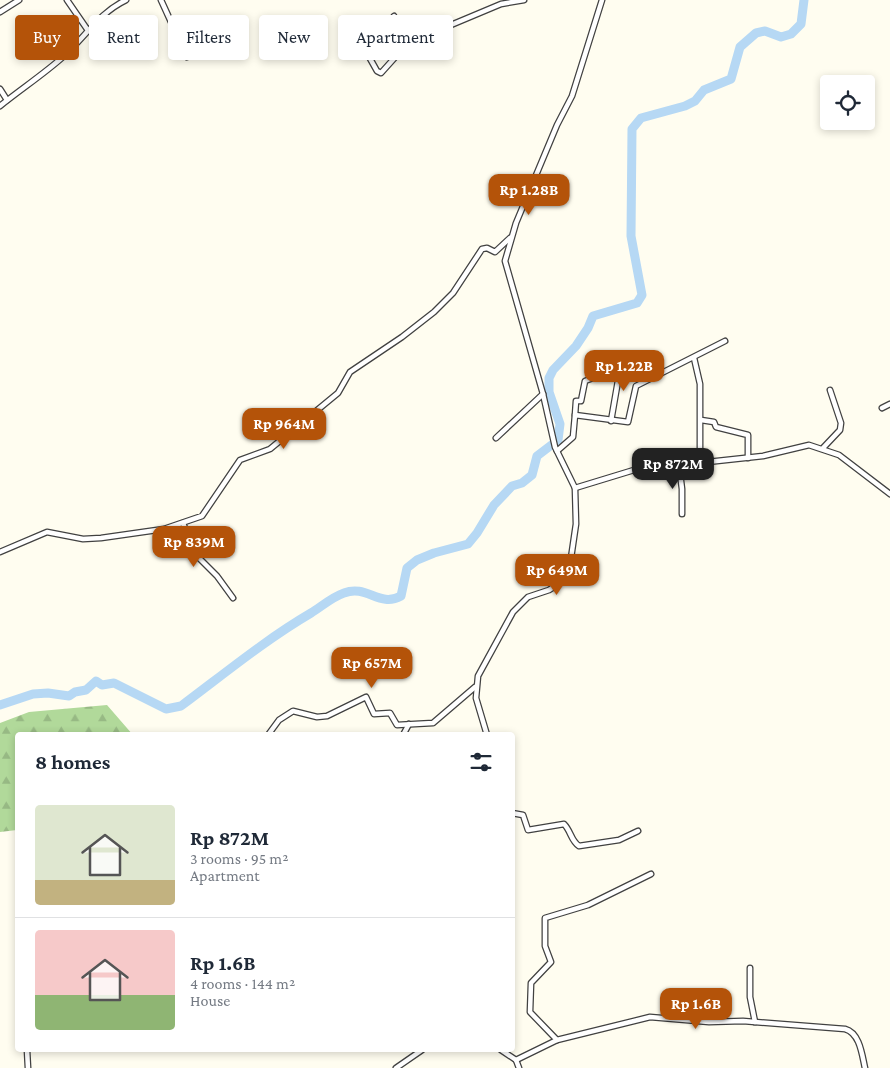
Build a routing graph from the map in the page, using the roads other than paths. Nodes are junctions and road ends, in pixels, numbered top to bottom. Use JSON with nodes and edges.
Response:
{"nodes":[{"id":1,"x":19,"y":0,"type":"edge"},
{"id":2,"x":67,"y":0,"type":"edge"},
{"id":3,"x":126,"y":0,"type":"edge"},
{"id":4,"x":161,"y":0,"type":"edge"},
{"id":5,"x":524,"y":0,"type":"edge"},
{"id":6,"x":602,"y":0,"type":"edge"},
{"id":7,"x":0,"y":12,"type":"edge"},
{"id":8,"x":168,"y":15,"type":"edge"},
{"id":9,"x":453,"y":24,"type":"edge"},
{"id":10,"x":88,"y":29,"type":"junction"},
{"id":11,"x":371,"y":60,"type":"edge"},
{"id":12,"x":393,"y":60,"type":"edge"},
{"id":13,"x":0,"y":89,"type":"edge"},
{"id":14,"x":7,"y":100,"type":"junction"},
{"id":15,"x":0,"y":106,"type":"edge"},
{"id":16,"x":512,"y":237,"type":"junction"},
{"id":17,"x":725,"y":341,"type":"dead end"},
{"id":18,"x":694,"y":358,"type":"junction"},
{"id":19,"x":620,"y":375,"type":"dead end"},
{"id":20,"x":594,"y":378,"type":"dead end"},
{"id":21,"x":830,"y":390,"type":"dead end"},
{"id":22,"x":544,"y":394,"type":"junction"},
{"id":23,"x":890,"y":404,"type":"edge"},
{"id":24,"x":882,"y":408,"type":"dead end"},
{"id":25,"x":575,"y":415,"type":"junction"},
{"id":26,"x":701,"y":420,"type":"junction"},
{"id":27,"x":611,"y":421,"type":"junction"},
{"id":28,"x":496,"y":438,"type":"dead end"},
{"id":29,"x":823,"y":448,"type":"junction"},
{"id":30,"x":556,"y":449,"type":"junction"},
{"id":31,"x":748,"y":458,"type":"junction"},
{"id":32,"x":700,"y":462,"type":"junction"},
{"id":33,"x":679,"y":465,"type":"junction"},
{"id":34,"x":575,"y":488,"type":"junction"},
{"id":35,"x":890,"y":494,"type":"edge"},
{"id":36,"x":682,"y":514,"type":"dead end"},
{"id":37,"x":183,"y":523,"type":"junction"},
{"id":38,"x":0,"y":552,"type":"edge"},
{"id":39,"x":233,"y":598,"type":"dead end"},
{"id":40,"x":475,"y":687,"type":"junction"},
{"id":41,"x":409,"y":724,"type":"junction"},
{"id":42,"x":272,"y":732,"type":"edge"},
{"id":43,"x":405,"y":732,"type":"edge"},
{"id":44,"x":486,"y":732,"type":"edge"},
{"id":45,"x":515,"y":814,"type":"edge"},
{"id":46,"x":638,"y":831,"type":"dead end"},
{"id":47,"x":651,"y":874,"type":"dead end"},
{"id":48,"x":750,"y":968,"type":"dead end"},
{"id":49,"x":755,"y":1022,"type":"junction"},
{"id":50,"x":557,"y":1040,"type":"junction"},
{"id":51,"x":27,"y":1052,"type":"edge"},
{"id":52,"x":419,"y":1052,"type":"edge"},
{"id":53,"x":504,"y":1052,"type":"edge"},
{"id":54,"x":516,"y":1060,"type":"junction"},
{"id":55,"x":28,"y":1068,"type":"edge"},
{"id":56,"x":396,"y":1068,"type":"edge"},
{"id":57,"x":519,"y":1068,"type":"edge"},
{"id":58,"x":865,"y":1068,"type":"edge"}],
"edges":[{"from":1,"to":7,"type":"street"},
{"from":2,"to":10,"type":"street"},
{"from":3,"to":10,"type":"street"},
{"from":4,"to":8,"type":"street"},
{"from":5,"to":9,"type":"street"},
{"from":6,"to":16,"type":"street"},
{"from":10,"to":14,"type":"street"},
{"from":11,"to":12,"type":"street"},
{"from":13,"to":14,"type":"street"},
{"from":14,"to":15,"type":"street"},
{"from":16,"to":22,"type":"street"},
{"from":16,"to":37,"type":"street"},
{"from":17,"to":18,"type":"street"},
{"from":18,"to":26,"type":"street"},
{"from":18,"to":27,"type":"street"},
{"from":19,"to":27,"type":"street"},
{"from":20,"to":25,"type":"street"},
{"from":21,"to":29,"type":"street"},
{"from":22,"to":28,"type":"street"},
{"from":22,"to":30,"type":"street"},
{"from":23,"to":24,"type":"street"},
{"from":25,"to":27,"type":"street"},
{"from":25,"to":30,"type":"street"},
{"from":26,"to":31,"type":"street"},
{"from":26,"to":32,"type":"street"},
{"from":29,"to":31,"type":"street"},
{"from":29,"to":35,"type":"street"},
{"from":30,"to":34,"type":"street"},
{"from":31,"to":32,"type":"street"},
{"from":32,"to":33,"type":"street"},
{"from":33,"to":34,"type":"street"},
{"from":33,"to":36,"type":"street"},
{"from":34,"to":40,"type":"street"},
{"from":37,"to":38,"type":"street"},
{"from":37,"to":39,"type":"street"},
{"from":40,"to":41,"type":"street"},
{"from":40,"to":44,"type":"street"},
{"from":41,"to":42,"type":"street"},
{"from":41,"to":43,"type":"street"},
{"from":45,"to":46,"type":"street"},
{"from":47,"to":50,"type":"street"},
{"from":48,"to":49,"type":"street"},
{"from":49,"to":50,"type":"street"},
{"from":49,"to":58,"type":"street"},
{"from":50,"to":54,"type":"street"},
{"from":51,"to":55,"type":"street"},
{"from":52,"to":56,"type":"street"},
{"from":53,"to":54,"type":"street"},
{"from":54,"to":57,"type":"street"}]}
